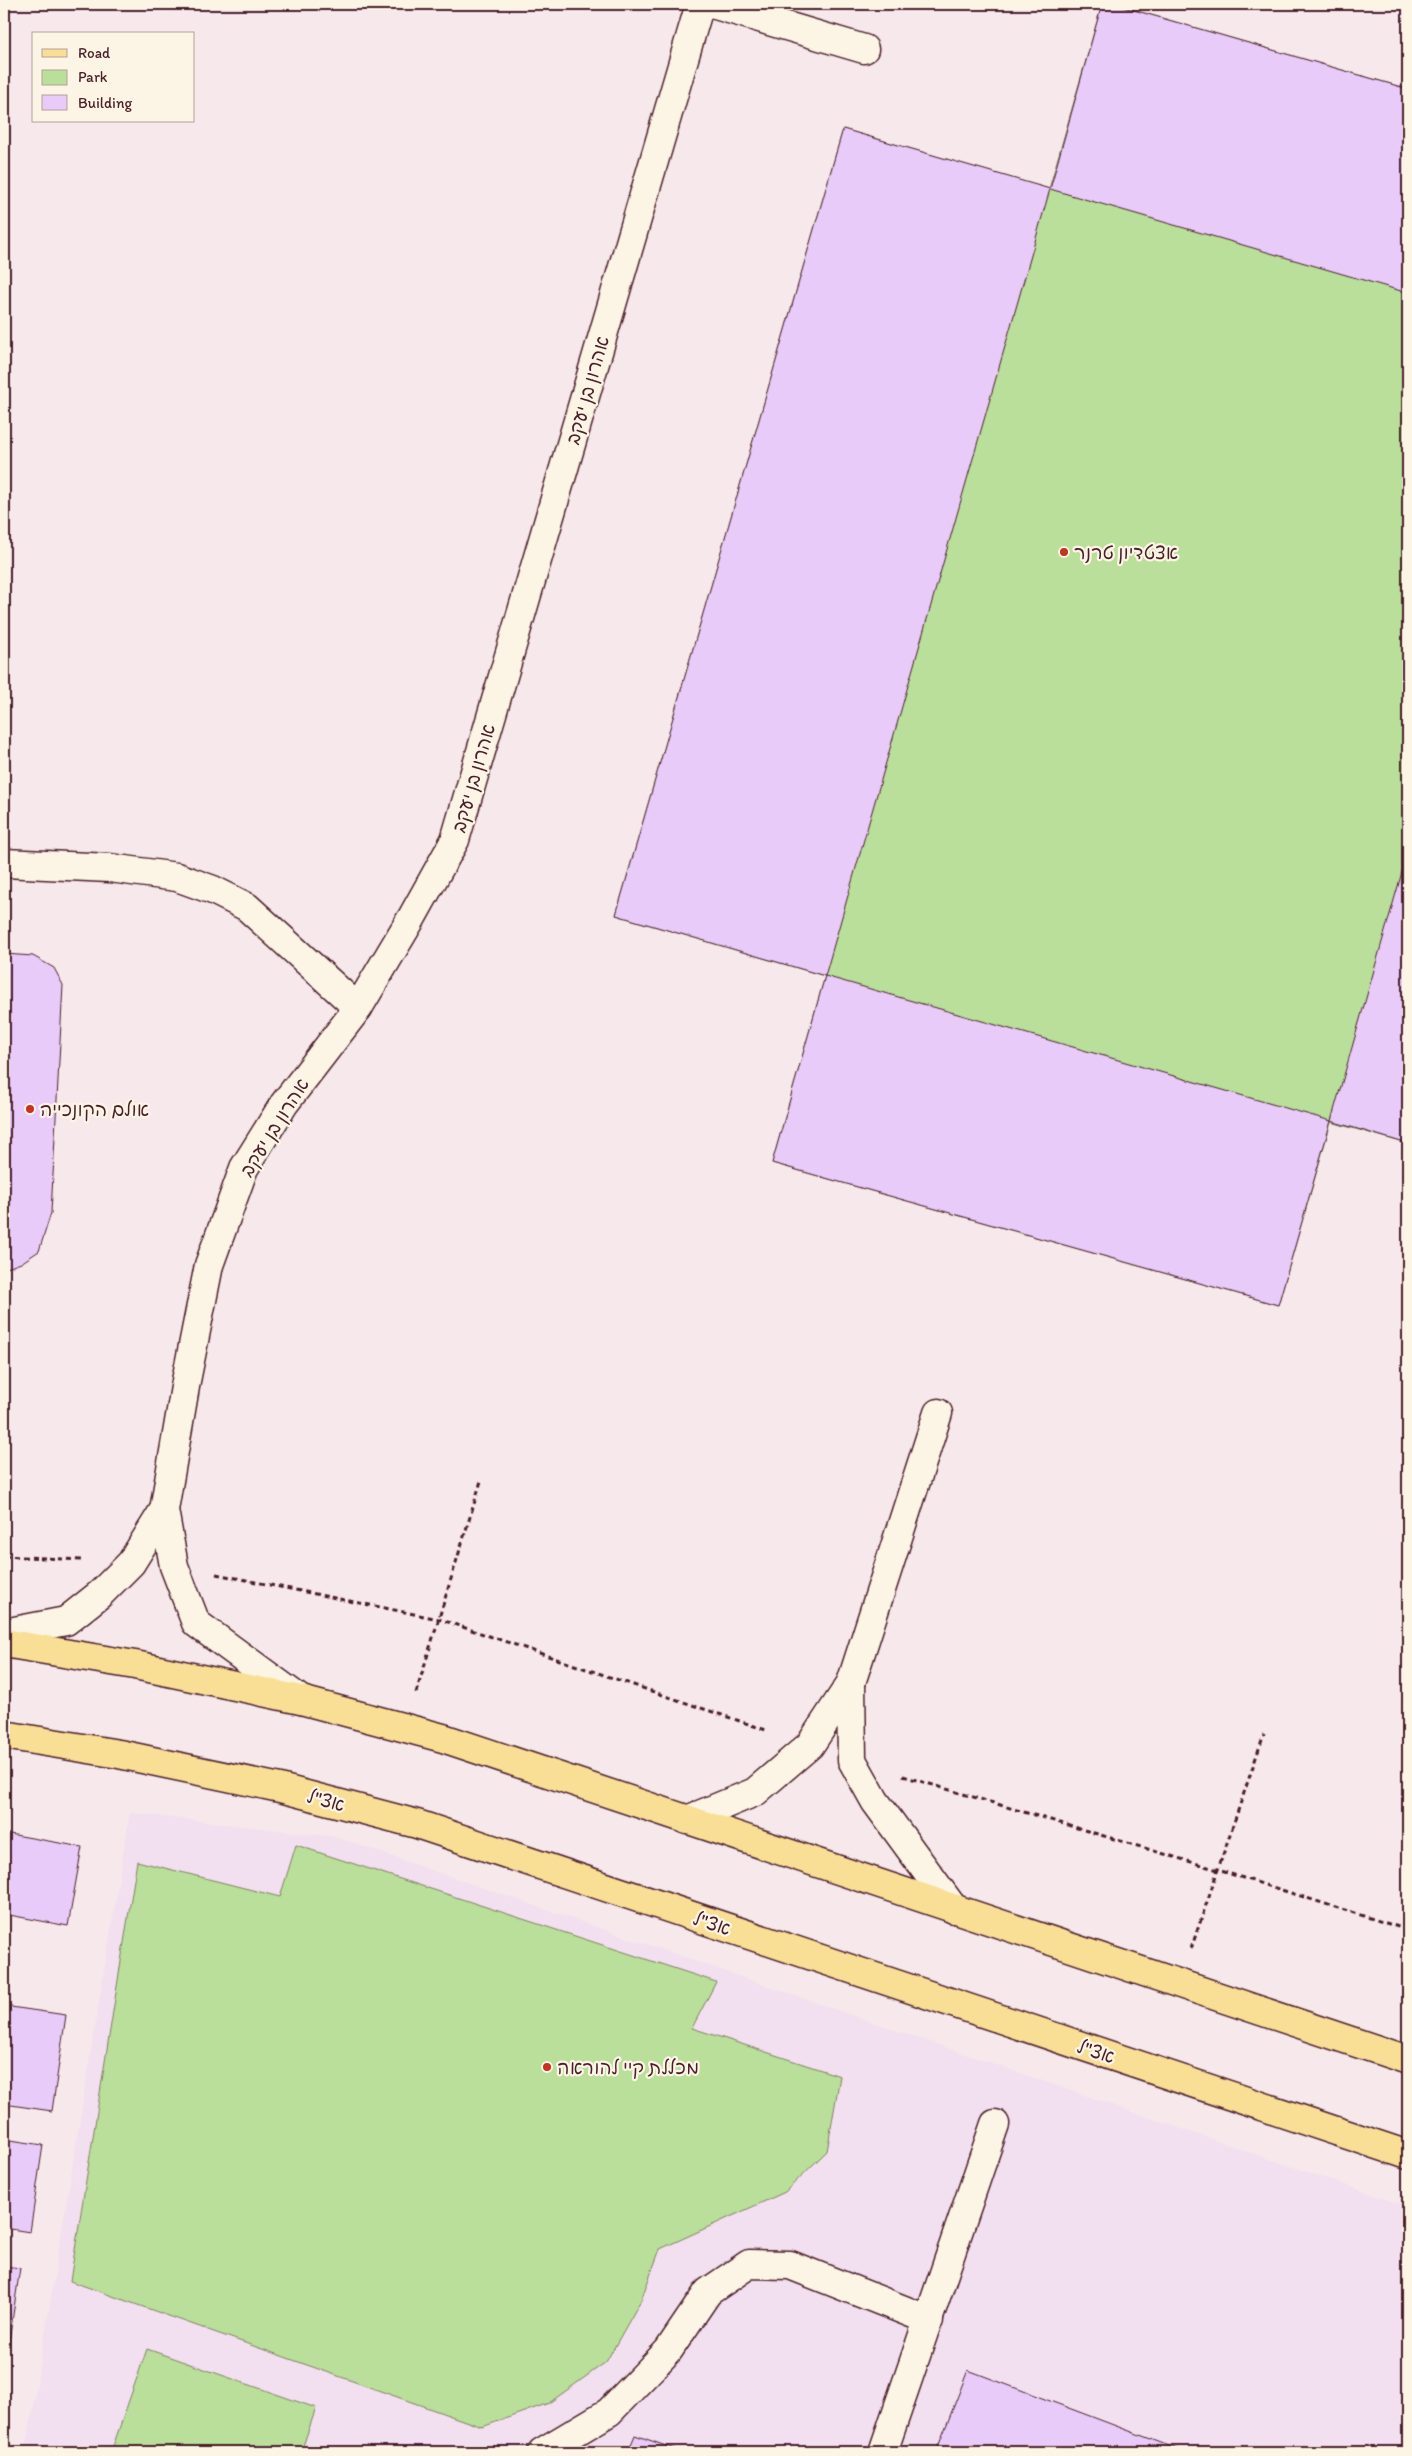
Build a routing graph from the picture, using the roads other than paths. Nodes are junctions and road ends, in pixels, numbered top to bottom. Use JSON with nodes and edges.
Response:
{"nodes":[{"id":1,"x":700,"y":4,"type":"edge"},
{"id":2,"x":712,"y":4,"type":"edge"},
{"id":3,"x":864,"y":49,"type":"dead end"},
{"id":4,"x":4,"y":863,"type":"edge"},
{"id":5,"x":358,"y":1008,"type":"junction"},
{"id":6,"x":938,"y":1413,"type":"dead end"},
{"id":7,"x":164,"y":1510,"type":"junction"},
{"id":8,"x":4,"y":1633,"type":"edge"},
{"id":9,"x":4,"y":1643,"type":"edge"},
{"id":10,"x":851,"y":1683,"type":"junction"},
{"id":11,"x":301,"y":1700,"type":"junction"},
{"id":12,"x":4,"y":1734,"type":"edge"},
{"id":13,"x":687,"y":1820,"type":"junction"},
{"id":14,"x":954,"y":1909,"type":"junction"},
{"id":15,"x":1408,"y":2060,"type":"edge"},
{"id":16,"x":995,"y":2124,"type":"dead end"},
{"id":17,"x":1408,"y":2155,"type":"edge"},
{"id":18,"x":929,"y":2320,"type":"junction"},
{"id":19,"x":542,"y":2452,"type":"edge"},
{"id":20,"x":884,"y":2452,"type":"edge"}],
"edges":[{"from":1,"to":5,"type":"street","name":"אהרון בן יעקב"},
{"from":2,"to":3,"type":"street"},
{"from":4,"to":5,"type":"street"},
{"from":5,"to":7,"type":"street","name":"אהרון בן יעקב"},
{"from":6,"to":10,"type":"street"},
{"from":7,"to":8,"type":"street","name":"אהרון בן יעקב"},
{"from":7,"to":11,"type":"street","name":"אהרון בן יעקב"},
{"from":9,"to":11,"type":"main road"},
{"from":10,"to":13,"type":"street"},
{"from":10,"to":14,"type":"street"},
{"from":11,"to":13,"type":"main road"},
{"from":12,"to":17,"type":"main road","name":"אצ\"ל"},
{"from":13,"to":14,"type":"main road"},
{"from":14,"to":15,"type":"main road"},
{"from":16,"to":18,"type":"street"},
{"from":18,"to":19,"type":"street"},
{"from":18,"to":20,"type":"street"}]}
